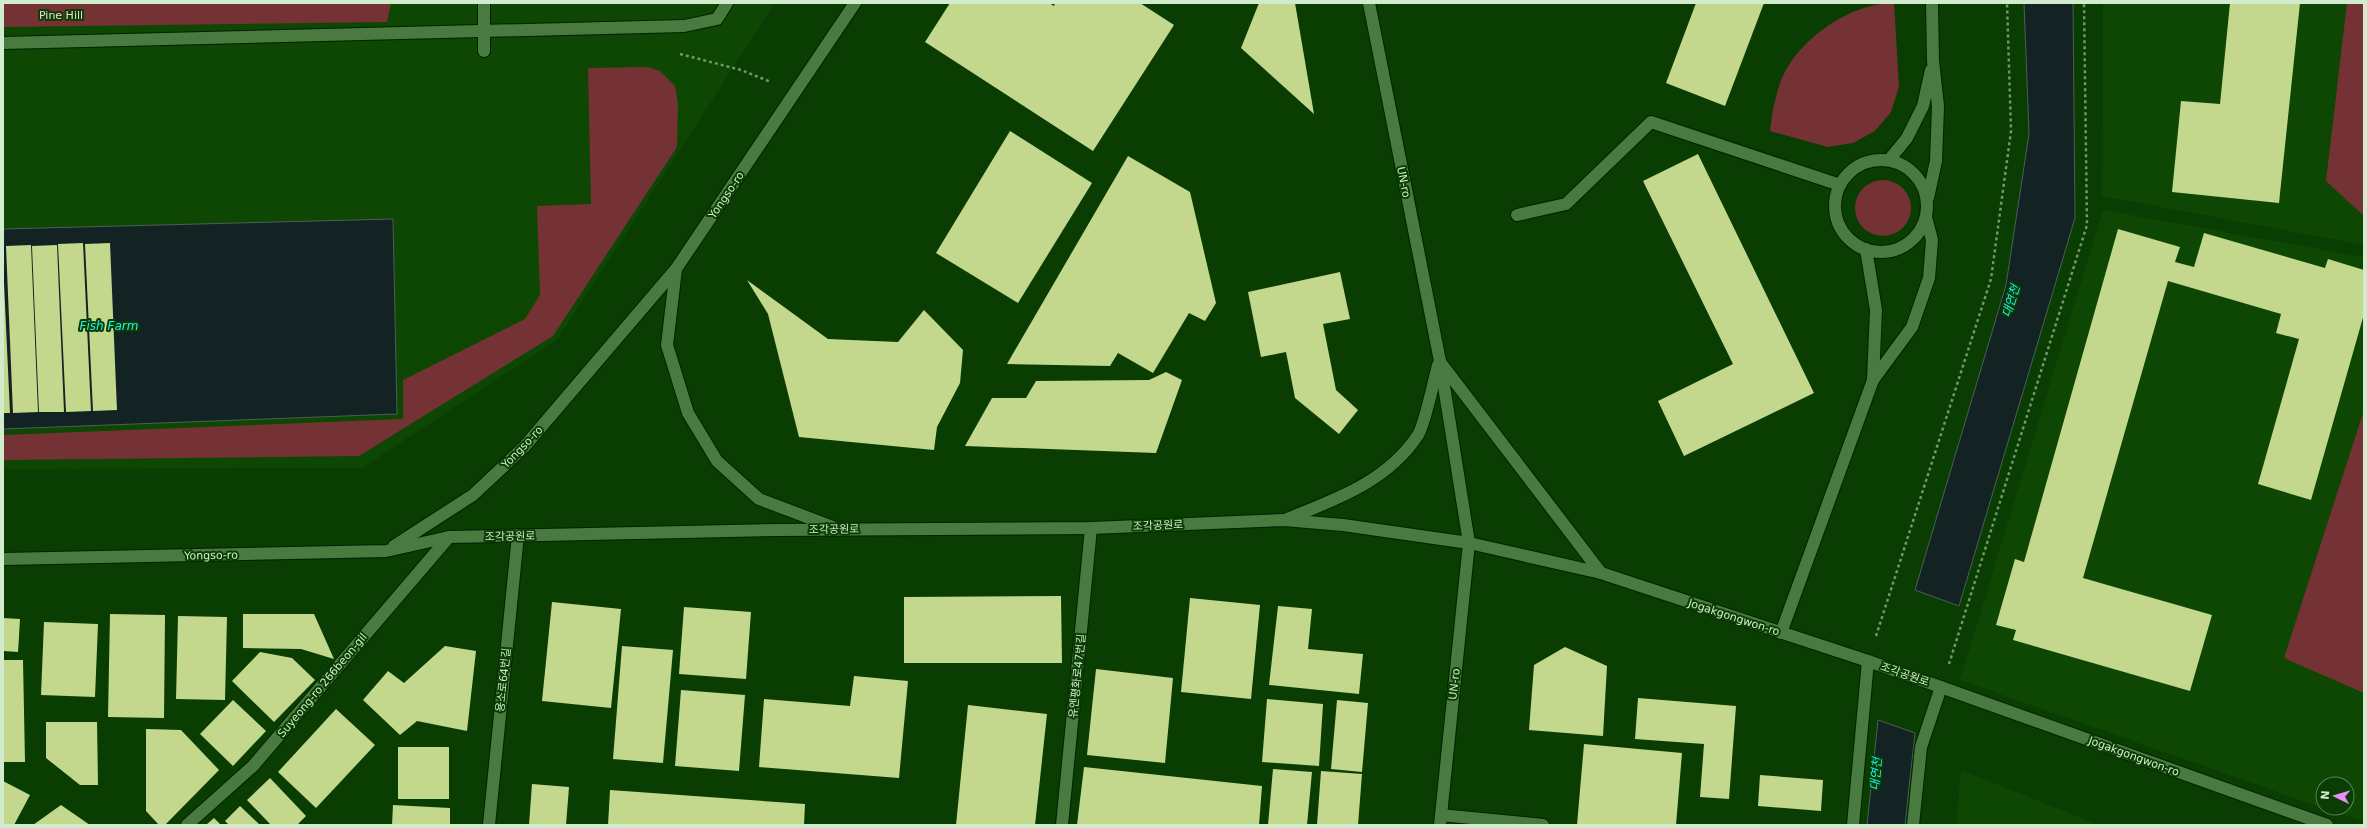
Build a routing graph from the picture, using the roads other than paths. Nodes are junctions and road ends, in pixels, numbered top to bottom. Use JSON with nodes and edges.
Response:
{"nodes":[{"id":1,"x":484,"y":3,"type":"edge"},
{"id":2,"x":727,"y":3,"type":"edge"},
{"id":3,"x":855,"y":3,"type":"edge"},
{"id":4,"x":1369,"y":3,"type":"edge"},
{"id":5,"x":1932,"y":3,"type":"edge"},
{"id":6,"x":484,"y":30,"type":"junction"},
{"id":7,"x":3,"y":42,"type":"edge"},
{"id":8,"x":484,"y":51,"type":"dead end"},
{"id":9,"x":1933,"y":60,"type":"junction"},
{"id":10,"x":1889,"y":160,"type":"junction"},
{"id":11,"x":1840,"y":185,"type":"junction"},
{"id":12,"x":1927,"y":201,"type":"junction"},
{"id":13,"x":1517,"y":215,"type":"dead end"},
{"id":14,"x":1926,"y":217,"type":"junction"},
{"id":15,"x":1866,"y":249,"type":"junction"},
{"id":16,"x":676,"y":269,"type":"junction"},
{"id":17,"x":1440,"y":361,"type":"junction"},
{"id":18,"x":1873,"y":380,"type":"junction"},
{"id":19,"x":1284,"y":520,"type":"junction"},
{"id":20,"x":1091,"y":528,"type":"junction"},
{"id":21,"x":839,"y":529,"type":"junction"},
{"id":22,"x":518,"y":535,"type":"junction"},
{"id":23,"x":449,"y":537,"type":"junction"},
{"id":24,"x":1469,"y":543,"type":"junction"},
{"id":25,"x":386,"y":551,"type":"junction"},
{"id":26,"x":3,"y":559,"type":"edge"},
{"id":27,"x":1601,"y":573,"type":"junction"},
{"id":28,"x":1781,"y":633,"type":"junction"},
{"id":29,"x":1868,"y":661,"type":"junction"},
{"id":30,"x":1941,"y":687,"type":"junction"},
{"id":31,"x":1440,"y":820,"type":"edge"},
{"id":32,"x":187,"y":825,"type":"edge"},
{"id":33,"x":489,"y":825,"type":"edge"},
{"id":34,"x":1062,"y":825,"type":"edge"},
{"id":35,"x":1543,"y":825,"type":"edge"},
{"id":36,"x":1853,"y":825,"type":"edge"},
{"id":37,"x":1913,"y":825,"type":"edge"},
{"id":38,"x":2327,"y":825,"type":"edge"}],
"edges":[{"from":1,"to":6,"type":"main road"},
{"from":2,"to":6,"type":"main road"},
{"from":3,"to":16,"type":"main road","name":"Yongso-ro"},
{"from":4,"to":17,"type":"main road","name":"UN-ro"},
{"from":5,"to":9,"type":"main road"},
{"from":6,"to":7,"type":"main road"},
{"from":6,"to":8,"type":"main road"},
{"from":9,"to":10,"type":"main road"},
{"from":9,"to":12,"type":"main road"},
{"from":10,"to":11,"type":"main road"},
{"from":10,"to":12,"type":"main road"},
{"from":11,"to":13,"type":"main road"},
{"from":11,"to":15,"type":"main road"},
{"from":12,"to":14,"type":"main road"},
{"from":14,"to":15,"type":"main road"},
{"from":14,"to":18,"type":"main road"},
{"from":15,"to":18,"type":"main road"},
{"from":16,"to":21,"type":"main road"},
{"from":16,"to":25,"type":"main road","name":"Yongso-ro"},
{"from":17,"to":19,"type":"main road"},
{"from":17,"to":24,"type":"main road","name":"UN-ro"},
{"from":17,"to":27,"type":"main road"},
{"from":18,"to":28,"type":"main road"},
{"from":19,"to":20,"type":"main road","name":"조각공원로"},
{"from":19,"to":24,"type":"main road","name":"Jogakgongwon-ro"},
{"from":20,"to":21,"type":"main road","name":"조각공원로"},
{"from":20,"to":34,"type":"main road","name":"유엔평화로47번길"},
{"from":21,"to":22,"type":"main road","name":"조각공원로"},
{"from":22,"to":23,"type":"main road","name":"조각공원로"},
{"from":22,"to":33,"type":"main road","name":"용소로64번길"},
{"from":23,"to":25,"type":"main road","name":"조각공원로"},
{"from":23,"to":32,"type":"main road","name":"Suyeong-ro 266beon-gil"},
{"from":24,"to":27,"type":"main road","name":"Jogakgongwon-ro"},
{"from":24,"to":31,"type":"main road","name":"UN-ro"},
{"from":25,"to":26,"type":"main road","name":"Yongso-ro"},
{"from":27,"to":28,"type":"main road","name":"Jogakgongwon-ro"},
{"from":28,"to":29,"type":"main road","name":"Jogakgongwon-ro"},
{"from":29,"to":30,"type":"main road","name":"조각공원로"},
{"from":29,"to":36,"type":"main road"},
{"from":30,"to":37,"type":"main road"},
{"from":30,"to":38,"type":"main road","name":"Jogakgongwon-ro"},
{"from":31,"to":35,"type":"main road"}]}
